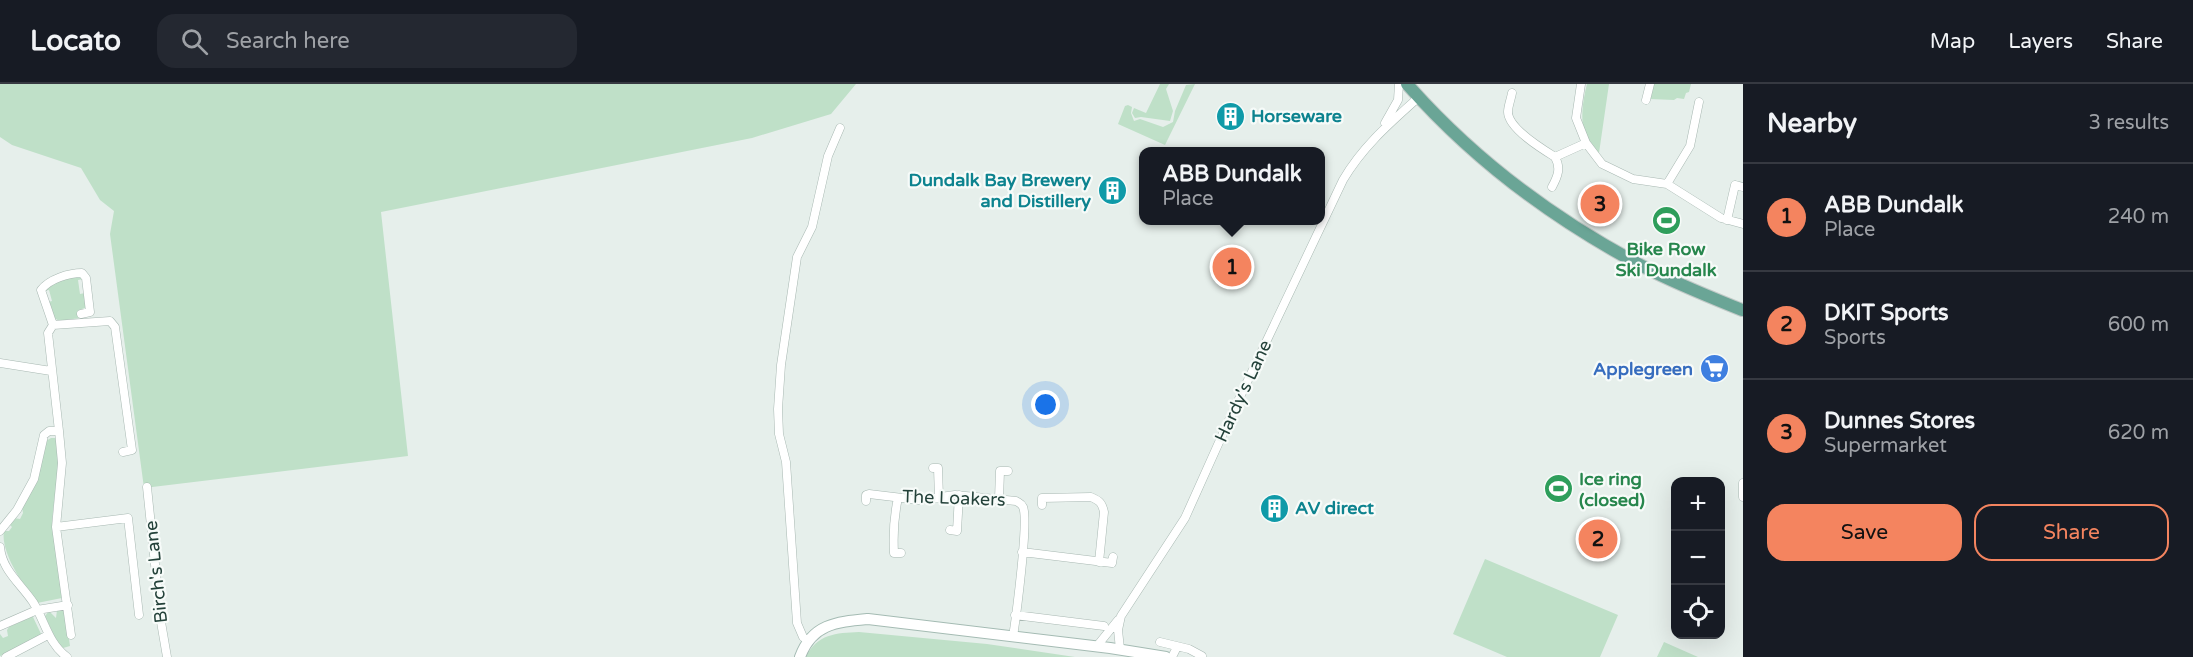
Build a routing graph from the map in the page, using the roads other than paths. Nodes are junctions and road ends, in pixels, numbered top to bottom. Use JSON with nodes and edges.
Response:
{"nodes":[{"id":1,"x":1399,"y":84,"type":"edge"},
{"id":2,"x":1407,"y":84,"type":"edge"},
{"id":3,"x":1581,"y":84,"type":"edge"},
{"id":4,"x":1650,"y":84,"type":"edge"},
{"id":5,"x":1512,"y":93,"type":"dead end"},
{"id":6,"x":1419,"y":97,"type":"junction"},
{"id":7,"x":1646,"y":100,"type":"dead end"},
{"id":8,"x":1699,"y":102,"type":"dead end"},
{"id":9,"x":840,"y":128,"type":"dead end"},
{"id":10,"x":1377,"y":134,"type":"junction"},
{"id":11,"x":1584,"y":140,"type":"junction"},
{"id":12,"x":1555,"y":157,"type":"junction"},
{"id":13,"x":1667,"y":184,"type":"junction"},
{"id":14,"x":1552,"y":187,"type":"dead end"},
{"id":15,"x":1743,"y":187,"type":"edge"},
{"id":16,"x":1325,"y":216,"type":"edge"},
{"id":17,"x":1727,"y":220,"type":"junction"},
{"id":18,"x":1743,"y":224,"type":"edge"},
{"id":19,"x":1321,"y":225,"type":"edge"},
{"id":20,"x":1743,"y":310,"type":"edge"},
{"id":21,"x":81,"y":314,"type":"dead end"},
{"id":22,"x":1743,"y":323,"type":"edge"},
{"id":23,"x":53,"y":325,"type":"junction"},
{"id":24,"x":0,"y":363,"type":"edge"},
{"id":25,"x":51,"y":371,"type":"junction"},
{"id":26,"x":59,"y":430,"type":"junction"},
{"id":27,"x":123,"y":452,"type":"dead end"},
{"id":28,"x":933,"y":468,"type":"dead end"},
{"id":29,"x":1008,"y":471,"type":"dead end"},
{"id":30,"x":1743,"y":483,"type":"edge"},
{"id":31,"x":147,"y":487,"type":"dead end"},
{"id":32,"x":959,"y":495,"type":"junction"},
{"id":33,"x":1743,"y":496,"type":"edge"},
{"id":34,"x":898,"y":498,"type":"junction"},
{"id":35,"x":939,"y":498,"type":"junction"},
{"id":36,"x":999,"y":499,"type":"junction"},
{"id":37,"x":866,"y":501,"type":"dead end"},
{"id":38,"x":1042,"y":505,"type":"dead end"},
{"id":39,"x":56,"y":527,"type":"junction"},
{"id":40,"x":950,"y":530,"type":"dead end"},
{"id":41,"x":0,"y":531,"type":"edge"},
{"id":42,"x":0,"y":547,"type":"edge"},
{"id":43,"x":1022,"y":552,"type":"junction"},
{"id":44,"x":901,"y":553,"type":"dead end"},
{"id":45,"x":1113,"y":557,"type":"dead end"},
{"id":46,"x":0,"y":558,"type":"edge"},
{"id":47,"x":1099,"y":562,"type":"junction"},
{"id":48,"x":68,"y":605,"type":"junction"},
{"id":49,"x":37,"y":610,"type":"junction"},
{"id":50,"x":139,"y":615,"type":"dead end"},
{"id":51,"x":1016,"y":615,"type":"junction"},
{"id":52,"x":1121,"y":616,"type":"junction"},
{"id":53,"x":0,"y":626,"type":"edge"},
{"id":54,"x":1104,"y":626,"type":"dead end"},
{"id":55,"x":48,"y":635,"type":"junction"},
{"id":56,"x":71,"y":635,"type":"dead end"},
{"id":57,"x":1013,"y":637,"type":"junction"},
{"id":58,"x":807,"y":640,"type":"junction"},
{"id":59,"x":1160,"y":642,"type":"dead end"},
{"id":60,"x":1097,"y":646,"type":"junction"},
{"id":61,"x":1177,"y":646,"type":"junction"},
{"id":62,"x":1120,"y":650,"type":"junction"},
{"id":63,"x":1202,"y":656,"type":"dead end"},
{"id":64,"x":6,"y":657,"type":"edge"},
{"id":65,"x":67,"y":657,"type":"edge"},
{"id":66,"x":167,"y":657,"type":"edge"},
{"id":67,"x":800,"y":657,"type":"edge"},
{"id":68,"x":1166,"y":657,"type":"edge"},
{"id":69,"x":1172,"y":657,"type":"edge"}],
"edges":[{"from":1,"to":10,"type":"street","name":"Hardy's Lane"},
{"from":2,"to":6,"type":"main road"},
{"from":3,"to":11,"type":"street"},
{"from":4,"to":7,"type":"street"},
{"from":5,"to":12,"type":"street"},
{"from":6,"to":10,"type":"street","name":"Hardy's Lane"},
{"from":6,"to":20,"type":"main road"},
{"from":8,"to":13,"type":"street"},
{"from":9,"to":58,"type":"street"},
{"from":10,"to":16,"type":"street","name":"Hardy's Lane"},
{"from":11,"to":12,"type":"street"},
{"from":11,"to":13,"type":"street"},
{"from":12,"to":14,"type":"street"},
{"from":13,"to":17,"type":"street"},
{"from":15,"to":17,"type":"street"},
{"from":17,"to":18,"type":"street"},
{"from":19,"to":52,"type":"street","name":"Hardy's Lane"},
{"from":20,"to":22,"type":"main road"},
{"from":21,"to":23,"type":"street"},
{"from":23,"to":25,"type":"street"},
{"from":23,"to":27,"type":"street"},
{"from":24,"to":25,"type":"street"},
{"from":25,"to":26,"type":"street"},
{"from":26,"to":39,"type":"street"},
{"from":26,"to":41,"type":"street"},
{"from":28,"to":35,"type":"street"},
{"from":29,"to":36,"type":"street"},
{"from":30,"to":33,"type":"street"},
{"from":31,"to":66,"type":"street","name":"Birch's Lane"},
{"from":32,"to":35,"type":"street","name":"The Loakers"},
{"from":32,"to":36,"type":"street","name":"The Loakers"},
{"from":32,"to":40,"type":"street"},
{"from":34,"to":35,"type":"street","name":"The Loakers"},
{"from":34,"to":37,"type":"street","name":"The Loakers"},
{"from":34,"to":44,"type":"street"},
{"from":36,"to":43,"type":"street","name":"The Loakers"},
{"from":38,"to":47,"type":"street"},
{"from":39,"to":48,"type":"street"},
{"from":39,"to":50,"type":"street"},
{"from":42,"to":46,"type":"street"},
{"from":43,"to":47,"type":"street"},
{"from":43,"to":51,"type":"street","name":"The Loakers"},
{"from":45,"to":47,"type":"street"},
{"from":46,"to":49,"type":"street"},
{"from":48,"to":49,"type":"street"},
{"from":48,"to":56,"type":"street"},
{"from":49,"to":53,"type":"street"},
{"from":49,"to":55,"type":"street"},
{"from":51,"to":54,"type":"street"},
{"from":51,"to":57,"type":"street","name":"The Loakers"},
{"from":52,"to":60,"type":"street","name":"Hardy's Lane"},
{"from":52,"to":62,"type":"street"},
{"from":55,"to":64,"type":"street"},
{"from":55,"to":65,"type":"street"},
{"from":57,"to":58,"type":"main road"},
{"from":57,"to":60,"type":"main road"},
{"from":58,"to":67,"type":"main road"},
{"from":59,"to":61,"type":"street"},
{"from":60,"to":62,"type":"main road"},
{"from":61,"to":63,"type":"street"},
{"from":61,"to":69,"type":"street"},
{"from":62,"to":68,"type":"main road"}]}
